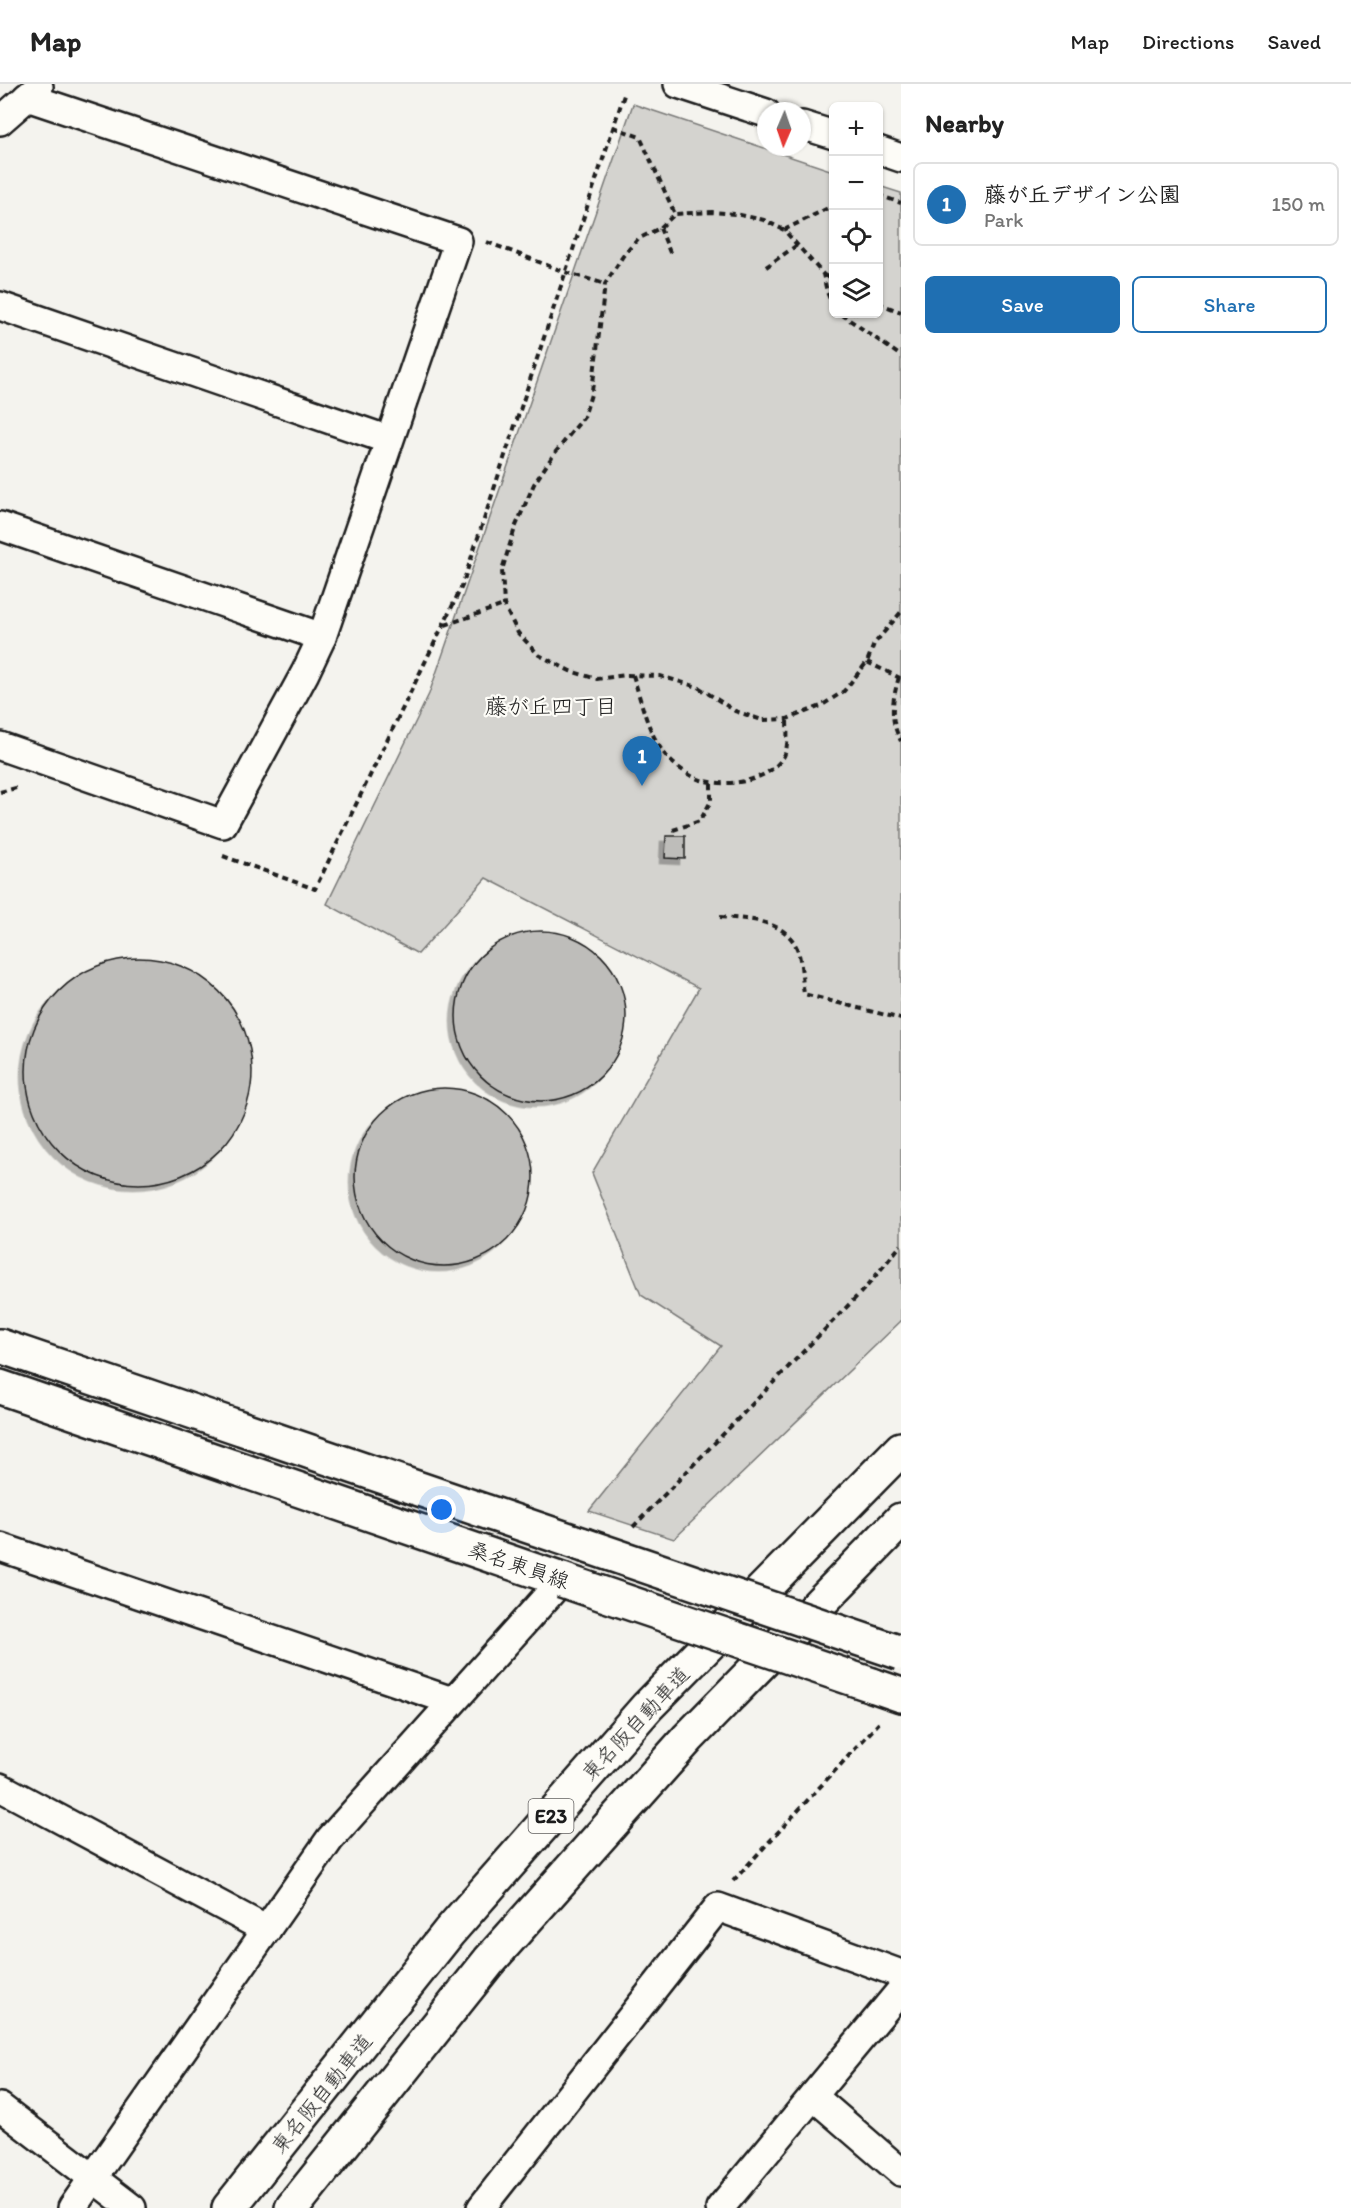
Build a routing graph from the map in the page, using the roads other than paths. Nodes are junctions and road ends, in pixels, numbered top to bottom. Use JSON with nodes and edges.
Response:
{"nodes":[{"id":1,"x":678,"y":84,"type":"edge"},
{"id":2,"x":35,"y":91,"type":"edge"},
{"id":3,"x":757,"y":110,"type":"edge"},
{"id":4,"x":0,"y":121,"type":"edge"},
{"id":5,"x":811,"y":128,"type":"edge"},
{"id":6,"x":829,"y":133,"type":"edge"},
{"id":7,"x":883,"y":151,"type":"edge"},
{"id":8,"x":901,"y":158,"type":"edge"},
{"id":9,"x":0,"y":306,"type":"edge"},
{"id":10,"x":389,"y":440,"type":"junction"},
{"id":11,"x":0,"y":526,"type":"edge"},
{"id":12,"x":322,"y":637,"type":"junction"},
{"id":13,"x":0,"y":746,"type":"edge"},
{"id":14,"x":0,"y":1346,"type":"edge"},
{"id":15,"x":0,"y":1387,"type":"edge"},
{"id":16,"x":901,"y":1449,"type":"edge"},
{"id":17,"x":901,"y":1520,"type":"edge"},
{"id":18,"x":0,"y":1547,"type":"edge"},
{"id":19,"x":562,"y":1580,"type":"junction"},
{"id":20,"x":901,"y":1653,"type":"edge"},
{"id":21,"x":885,"y":1700,"type":"edge"},
{"id":22,"x":452,"y":1701,"type":"junction"},
{"id":23,"x":0,"y":1787,"type":"edge"},
{"id":24,"x":267,"y":1930,"type":"junction"},
{"id":25,"x":901,"y":1974,"type":"edge"},
{"id":26,"x":901,"y":1990,"type":"edge"},
{"id":27,"x":813,"y":2097,"type":"junction"},
{"id":28,"x":0,"y":2107,"type":"edge"},
{"id":29,"x":901,"y":2172,"type":"edge"},
{"id":30,"x":94,"y":2179,"type":"junction"},
{"id":31,"x":124,"y":2202,"type":"edge"},
{"id":32,"x":72,"y":2208,"type":"edge"},
{"id":33,"x":229,"y":2208,"type":"edge"},
{"id":34,"x":292,"y":2208,"type":"edge"},
{"id":35,"x":481,"y":2208,"type":"edge"},
{"id":36,"x":720,"y":2208,"type":"edge"}],
"edges":[{"from":1,"to":3,"type":"street"},
{"from":2,"to":4,"type":"street"},
{"from":2,"to":10,"type":"street"},
{"from":5,"to":6,"type":"street"},
{"from":7,"to":8,"type":"street"},
{"from":9,"to":10,"type":"street"},
{"from":10,"to":12,"type":"street"},
{"from":11,"to":12,"type":"street"},
{"from":12,"to":13,"type":"street"},
{"from":14,"to":20,"type":"main road","name":"桑名東員線","bridge":true},
{"from":15,"to":19,"type":"main road","name":"桑名東員線"},
{"from":16,"to":33,"type":"main road","name":"東名阪自動車道","number":"E23"},
{"from":17,"to":34,"type":"main road","number":"E23"},
{"from":18,"to":22,"type":"street"},
{"from":19,"to":21,"type":"main road","name":"桑名東員線","bridge":true},
{"from":19,"to":22,"type":"street"},
{"from":22,"to":24,"type":"street"},
{"from":23,"to":24,"type":"street"},
{"from":24,"to":30,"type":"street"},
{"from":25,"to":35,"type":"street"},
{"from":26,"to":27,"type":"street"},
{"from":27,"to":29,"type":"street"},
{"from":27,"to":36,"type":"street"},
{"from":28,"to":30,"type":"street"},
{"from":30,"to":31,"type":"street"},
{"from":30,"to":32,"type":"street"}]}
